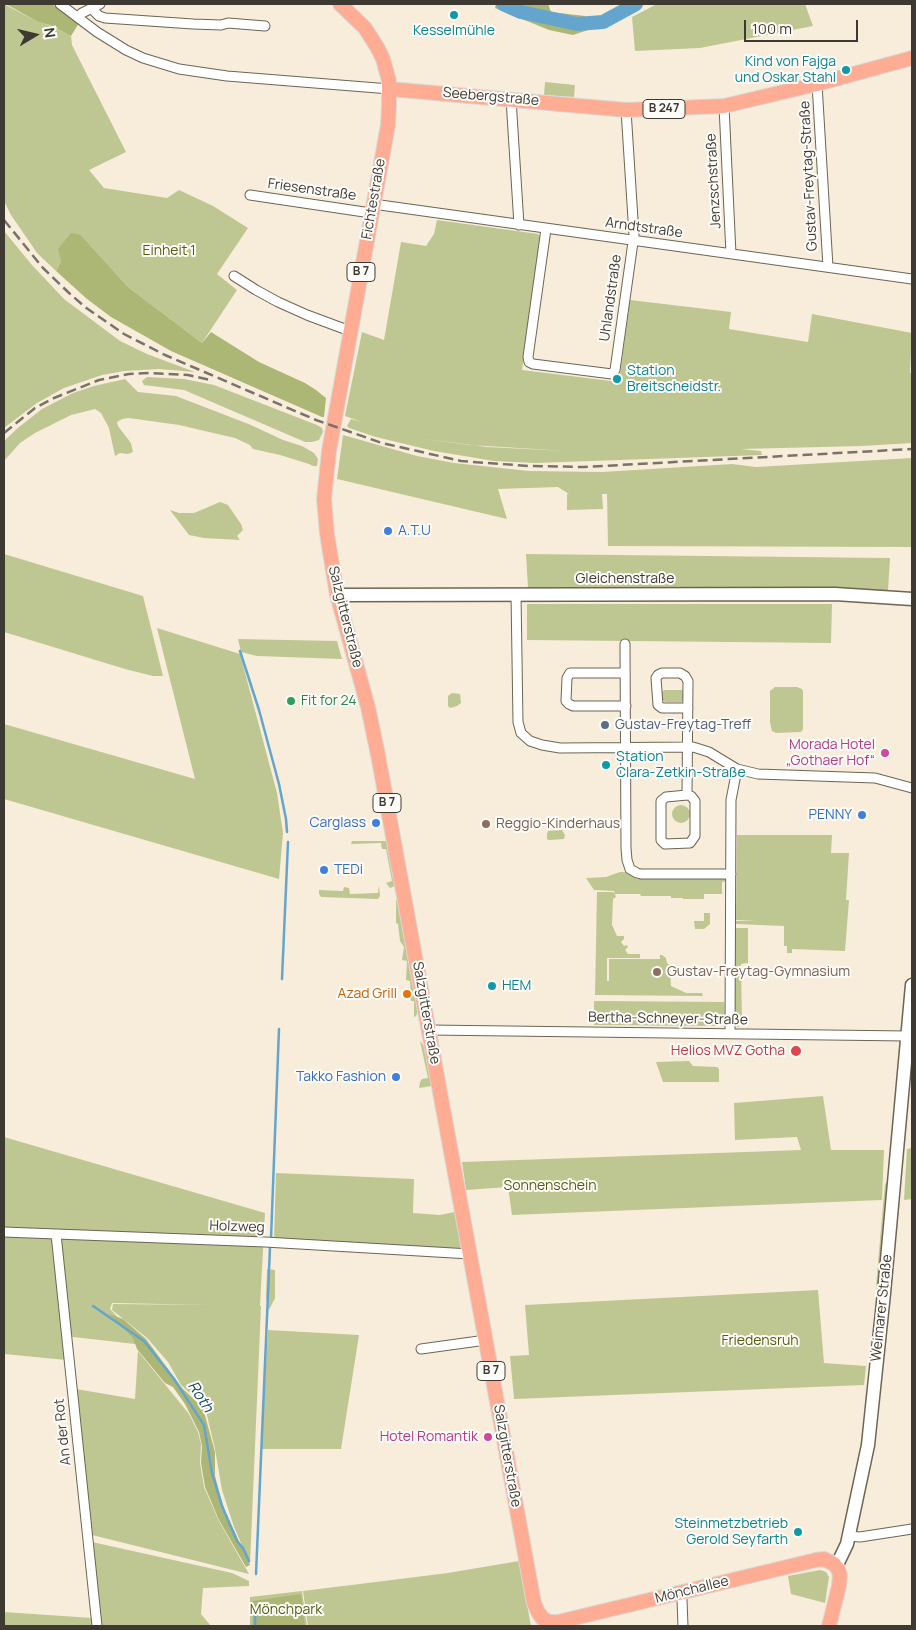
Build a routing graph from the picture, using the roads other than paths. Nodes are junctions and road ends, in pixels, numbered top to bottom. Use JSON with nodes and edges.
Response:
{"nodes":[{"id":1,"x":60,"y":4,"type":"edge"},
{"id":2,"x":100,"y":4,"type":"edge"},
{"id":3,"x":340,"y":4,"type":"edge"},
{"id":4,"x":91,"y":8,"type":"junction"},
{"id":5,"x":78,"y":17,"type":"junction"},
{"id":6,"x":265,"y":26,"type":"dead end"},
{"id":7,"x":912,"y":58,"type":"edge"},
{"id":8,"x":817,"y":84,"type":"junction"},
{"id":9,"x":390,"y":89,"type":"junction"},
{"id":10,"x":511,"y":99,"type":"junction"},
{"id":11,"x":724,"y":106,"type":"junction"},
{"id":12,"x":626,"y":110,"type":"junction"},
{"id":13,"x":250,"y":195,"type":"dead end"},
{"id":14,"x":372,"y":208,"type":"junction"},
{"id":15,"x":519,"y":225,"type":"junction"},
{"id":16,"x":546,"y":229,"type":"junction"},
{"id":17,"x":633,"y":241,"type":"junction"},
{"id":18,"x":731,"y":254,"type":"junction"},
{"id":19,"x":828,"y":267,"type":"junction"},
{"id":20,"x":234,"y":276,"type":"dead end"},
{"id":21,"x":912,"y":279,"type":"edge"},
{"id":22,"x":350,"y":331,"type":"junction"},
{"id":23,"x":338,"y":397,"type":"joint"},
{"id":24,"x":516,"y":594,"type":"junction"},
{"id":25,"x":337,"y":595,"type":"junction"},
{"id":26,"x":912,"y":599,"type":"edge"},
{"id":27,"x":625,"y":644,"type":"dead end"},
{"id":28,"x":625,"y":673,"type":"junction"},
{"id":29,"x":626,"y":706,"type":"junction"},
{"id":30,"x":688,"y":708,"type":"junction"},
{"id":31,"x":626,"y":746,"type":"junction"},
{"id":32,"x":687,"y":746,"type":"junction"},
{"id":33,"x":737,"y":769,"type":"junction"},
{"id":34,"x":912,"y":788,"type":"edge"},
{"id":35,"x":687,"y":795,"type":"junction"},
{"id":36,"x":731,"y":874,"type":"junction"},
{"id":37,"x":912,"y":985,"type":"edge"},
{"id":38,"x":429,"y":1030,"type":"junction"},
{"id":39,"x":730,"y":1033,"type":"junction"},
{"id":40,"x":907,"y":1036,"type":"junction"},
{"id":41,"x":4,"y":1232,"type":"edge"},
{"id":42,"x":56,"y":1234,"type":"junction"},
{"id":43,"x":470,"y":1254,"type":"junction"},
{"id":44,"x":486,"y":1340,"type":"junction"},
{"id":45,"x":421,"y":1349,"type":"dead end"},
{"id":46,"x":912,"y":1529,"type":"edge"},
{"id":47,"x":849,"y":1536,"type":"junction"},
{"id":48,"x":836,"y":1566,"type":"junction"},
{"id":49,"x":680,"y":1592,"type":"junction"},
{"id":50,"x":544,"y":1623,"type":"edge"},
{"id":51,"x":97,"y":1626,"type":"edge"},
{"id":52,"x":683,"y":1626,"type":"edge"},
{"id":53,"x":829,"y":1626,"type":"edge"}],
"edges":[{"from":1,"to":5,"type":"street","name":"Seebergstraße"},
{"from":2,"to":4,"type":"street"},
{"from":3,"to":9,"type":"main road","number":"B 7"},
{"from":4,"to":5,"type":"street"},
{"from":4,"to":6,"type":"street"},
{"from":5,"to":9,"type":"street","name":"Seebergstraße"},
{"from":7,"to":8,"type":"main road","name":"Seebergstraße","number":"B 247"},
{"from":8,"to":11,"type":"main road","name":"Seebergstraße","number":"B 247"},
{"from":8,"to":19,"type":"street","name":"Gustav-Freytag-Straße"},
{"from":9,"to":10,"type":"main road","name":"Seebergstraße","number":"B 247"},
{"from":9,"to":14,"type":"main road","name":"Fichtestraße","number":"B 7"},
{"from":10,"to":12,"type":"main road","name":"Seebergstraße","number":"B 247"},
{"from":10,"to":15,"type":"street"},
{"from":11,"to":12,"type":"main road","name":"Seebergstraße","number":"B 247"},
{"from":11,"to":18,"type":"street","name":"Jenzschstraße"},
{"from":12,"to":17,"type":"street","name":"Uhlandstraße"},
{"from":13,"to":14,"type":"street","name":"Friesenstraße"},
{"from":14,"to":15,"type":"street","name":"Arndtstraße"},
{"from":14,"to":22,"type":"main road","name":"Fichtestraße","number":"B 7"},
{"from":15,"to":16,"type":"street","name":"Arndtstraße"},
{"from":16,"to":17,"type":"street","name":"Arndtstraße"},
{"from":16,"to":17,"type":"street","name":"Uhlandstraße"},
{"from":17,"to":18,"type":"street","name":"Arndtstraße"},
{"from":18,"to":19,"type":"street","name":"Arndtstraße"},
{"from":19,"to":21,"type":"street","name":"Arndtstraße"},
{"from":20,"to":22,"type":"street"},
{"from":22,"to":23,"type":"main road","name":"Fichtestraße","number":"B 7"},
{"from":23,"to":25,"type":"main road","name":"Salzgitterstraße","number":"B 7"},
{"from":24,"to":25,"type":"street","name":"Gleichenstraße"},
{"from":24,"to":26,"type":"street","name":"Gleichenstraße"},
{"from":24,"to":31,"type":"street"},
{"from":25,"to":38,"type":"main road","name":"Salzgitterstraße","number":"B 7"},
{"from":27,"to":28,"type":"street"},
{"from":28,"to":29,"type":"street"},
{"from":28,"to":29,"type":"street"},
{"from":29,"to":31,"type":"street"},
{"from":30,"to":30,"type":"street"},
{"from":30,"to":32,"type":"street"},
{"from":31,"to":32,"type":"street"},
{"from":31,"to":36,"type":"street"},
{"from":32,"to":33,"type":"street"},
{"from":32,"to":35,"type":"street"},
{"from":33,"to":34,"type":"street"},
{"from":33,"to":36,"type":"street"},
{"from":35,"to":35,"type":"street"},
{"from":36,"to":39,"type":"street"},
{"from":37,"to":40,"type":"street","name":"Weimarer Straße"},
{"from":38,"to":39,"type":"street","name":"Bertha-Schneyer-Straße"},
{"from":38,"to":43,"type":"main road","name":"Salzgitterstraße","number":"B 7"},
{"from":39,"to":40,"type":"street","name":"Bertha-Schneyer-Straße"},
{"from":40,"to":47,"type":"street","name":"Weimarer Straße"},
{"from":41,"to":42,"type":"street","name":"Holzweg"},
{"from":42,"to":43,"type":"street","name":"Holzweg"},
{"from":42,"to":51,"type":"street","name":"An der Rot"},
{"from":43,"to":44,"type":"main road","name":"Salzgitterstraße","number":"B 7"},
{"from":44,"to":45,"type":"street"},
{"from":44,"to":50,"type":"main road","name":"Salzgitterstraße","number":"B 7"},
{"from":46,"to":47,"type":"street"},
{"from":47,"to":48,"type":"street","name":"Weimarer Straße"},
{"from":48,"to":49,"type":"main road","name":"Mönchallee","number":"B 7"},
{"from":48,"to":53,"type":"main road"},
{"from":49,"to":50,"type":"main road","name":"Mönchallee","number":"B 7"},
{"from":49,"to":52,"type":"street"}]}
